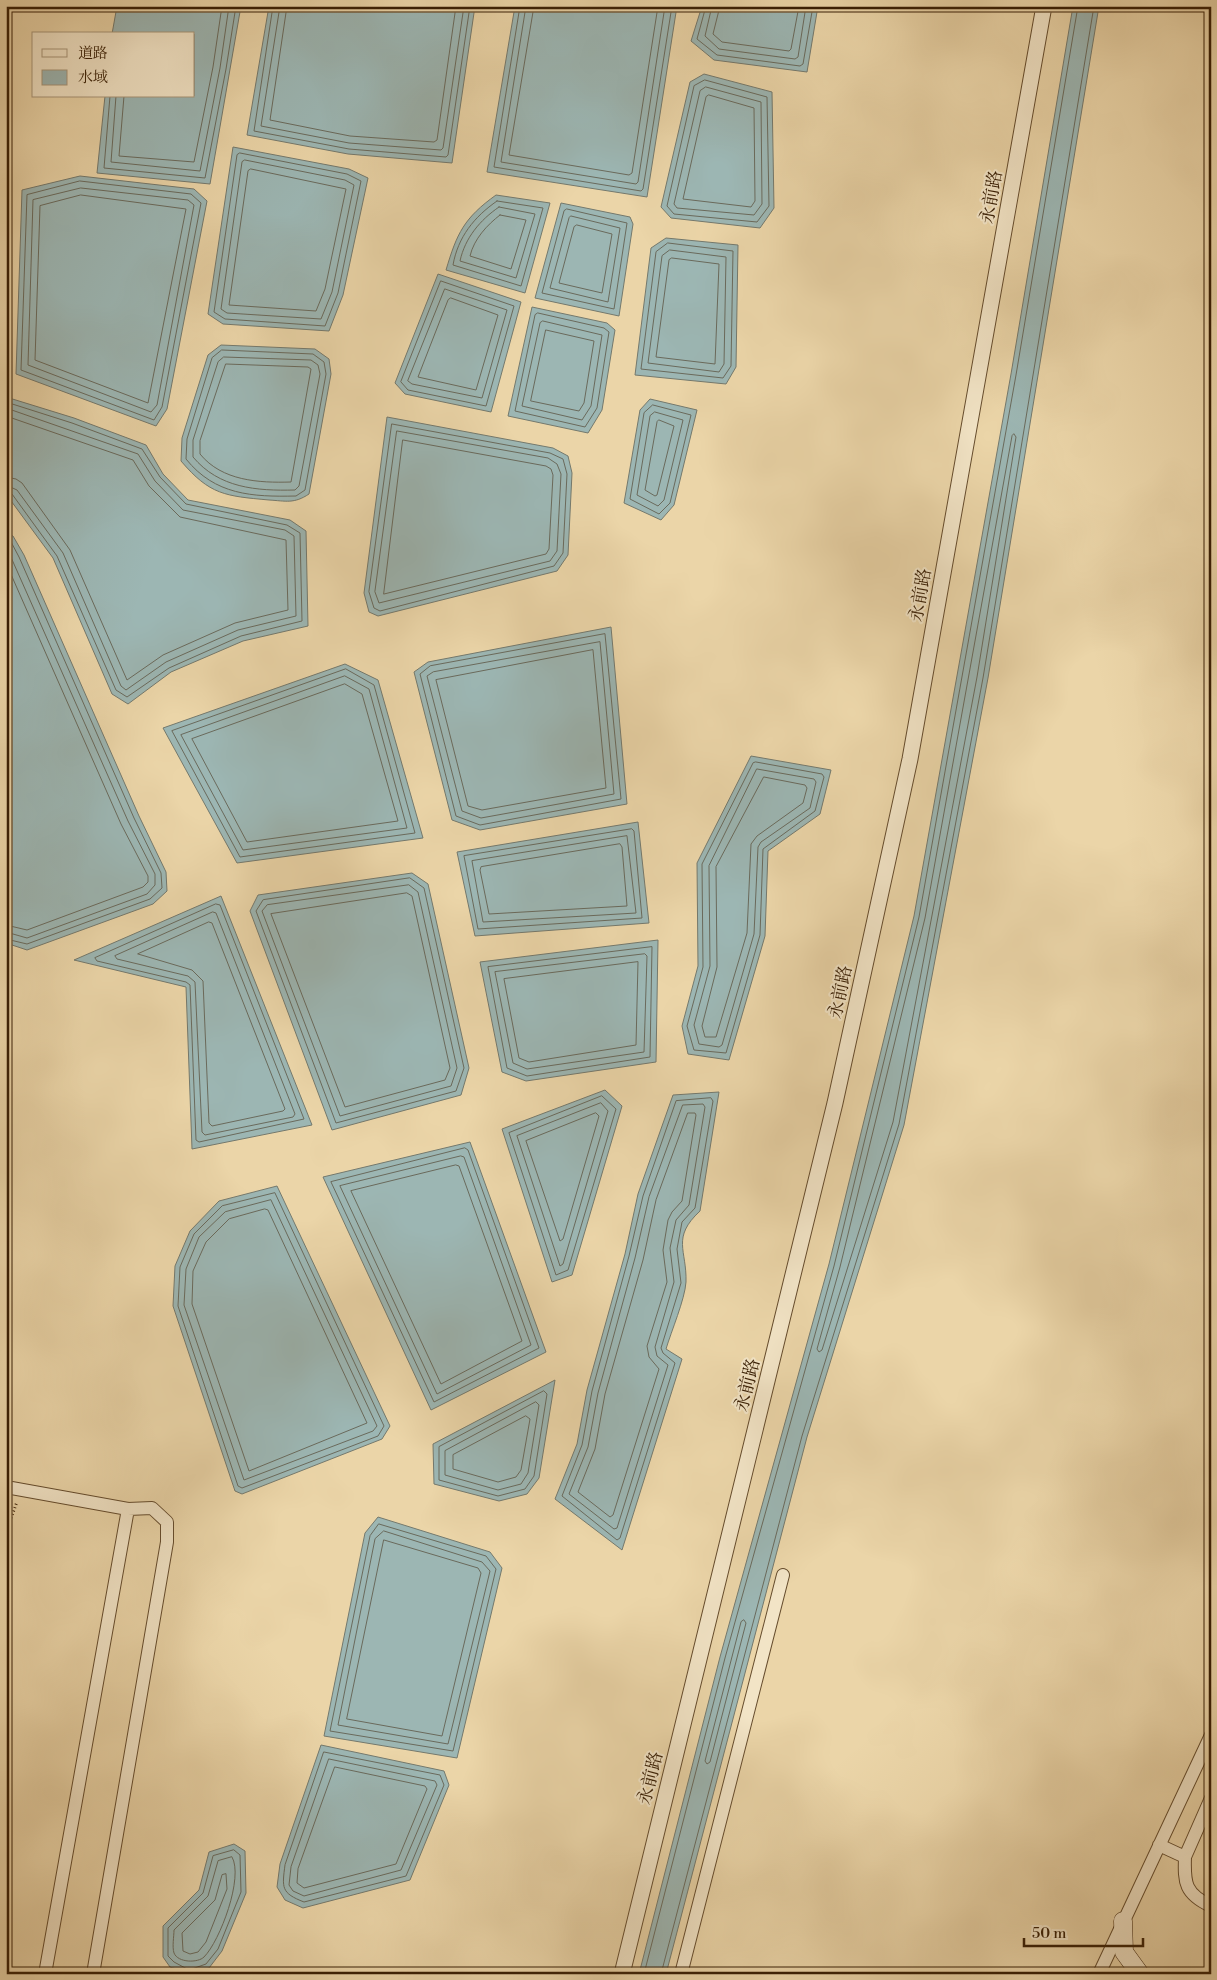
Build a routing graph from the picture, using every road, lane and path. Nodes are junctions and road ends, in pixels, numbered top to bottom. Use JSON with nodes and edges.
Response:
{"nodes":[{"id":1,"x":1044,"y":6,"type":"edge"},
{"id":2,"x":6,"y":1487,"type":"edge"},
{"id":3,"x":21,"y":1489,"type":"junction"},
{"id":4,"x":128,"y":1509,"type":"junction"},
{"id":5,"x":6,"y":1531,"type":"edge"},
{"id":6,"x":783,"y":1575,"type":"dead end"},
{"id":7,"x":1211,"y":1735,"type":"edge"},
{"id":8,"x":1211,"y":1798,"type":"edge"},
{"id":9,"x":1159,"y":1845,"type":"junction"},
{"id":10,"x":1185,"y":1857,"type":"junction"},
{"id":11,"x":1211,"y":1906,"type":"edge"},
{"id":12,"x":1124,"y":1921,"type":"junction"},
{"id":13,"x":45,"y":1974,"type":"edge"},
{"id":14,"x":93,"y":1974,"type":"edge"},
{"id":15,"x":622,"y":1974,"type":"edge"},
{"id":16,"x":681,"y":1974,"type":"edge"},
{"id":17,"x":1099,"y":1974,"type":"edge"},
{"id":18,"x":1140,"y":1974,"type":"edge"}],
"edges":[{"from":1,"to":15,"type":"street","name":"永前路"},
{"from":2,"to":3,"type":"street"},
{"from":3,"to":4,"type":"street"},
{"from":3,"to":5,"type":"path"},
{"from":4,"to":13,"type":"street"},
{"from":4,"to":14,"type":"street"},
{"from":6,"to":16,"type":"street"},
{"from":7,"to":9,"type":"street"},
{"from":8,"to":10,"type":"street"},
{"from":9,"to":10,"type":"street"},
{"from":9,"to":12,"type":"street"},
{"from":10,"to":11,"type":"street"},
{"from":12,"to":17,"type":"street"},
{"from":12,"to":18,"type":"main road"}]}
